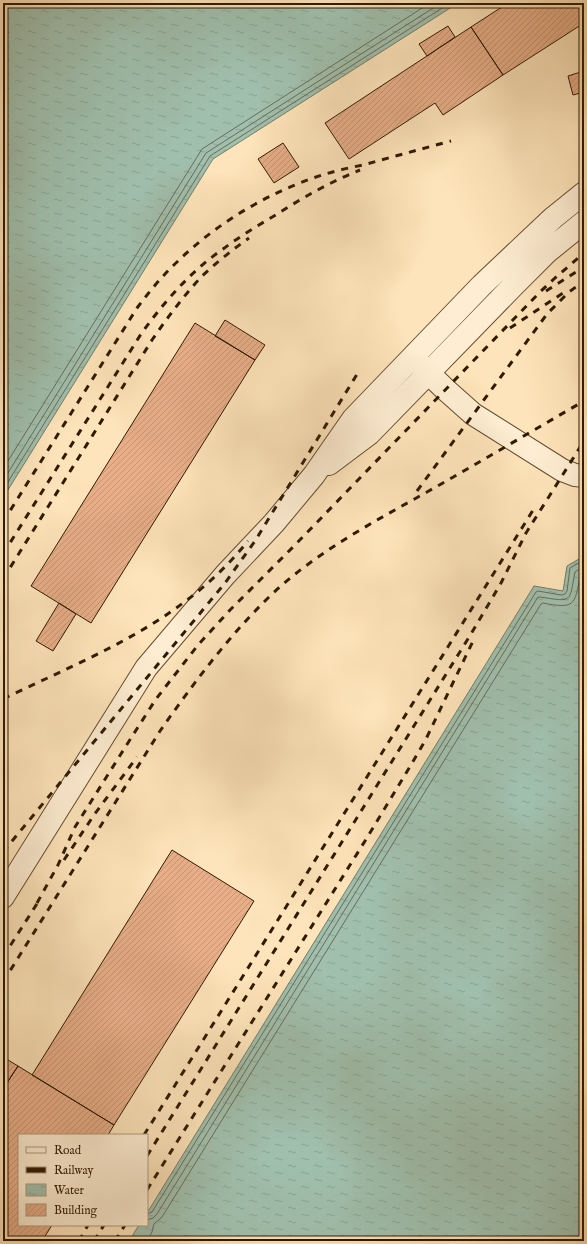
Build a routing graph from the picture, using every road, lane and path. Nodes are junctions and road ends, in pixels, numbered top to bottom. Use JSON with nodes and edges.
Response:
{"nodes":[{"id":1,"x":584,"y":193,"type":"edge"},
{"id":2,"x":584,"y":222,"type":"edge"},
{"id":3,"x":413,"y":358,"type":"junction"},
{"id":4,"x":428,"y":374,"type":"junction"},
{"id":5,"x":314,"y":475,"type":"junction"},
{"id":6,"x":584,"y":476,"type":"edge"},
{"id":7,"x":3,"y":897,"type":"edge"}],
"edges":[{"from":1,"to":3,"type":"lane"},
{"from":2,"to":4,"type":"lane"},
{"from":3,"to":4,"type":"lane"},
{"from":3,"to":5,"type":"lane"},
{"from":4,"to":5,"type":"lane"},
{"from":4,"to":6,"type":"lane"},
{"from":5,"to":7,"type":"lane"}]}
